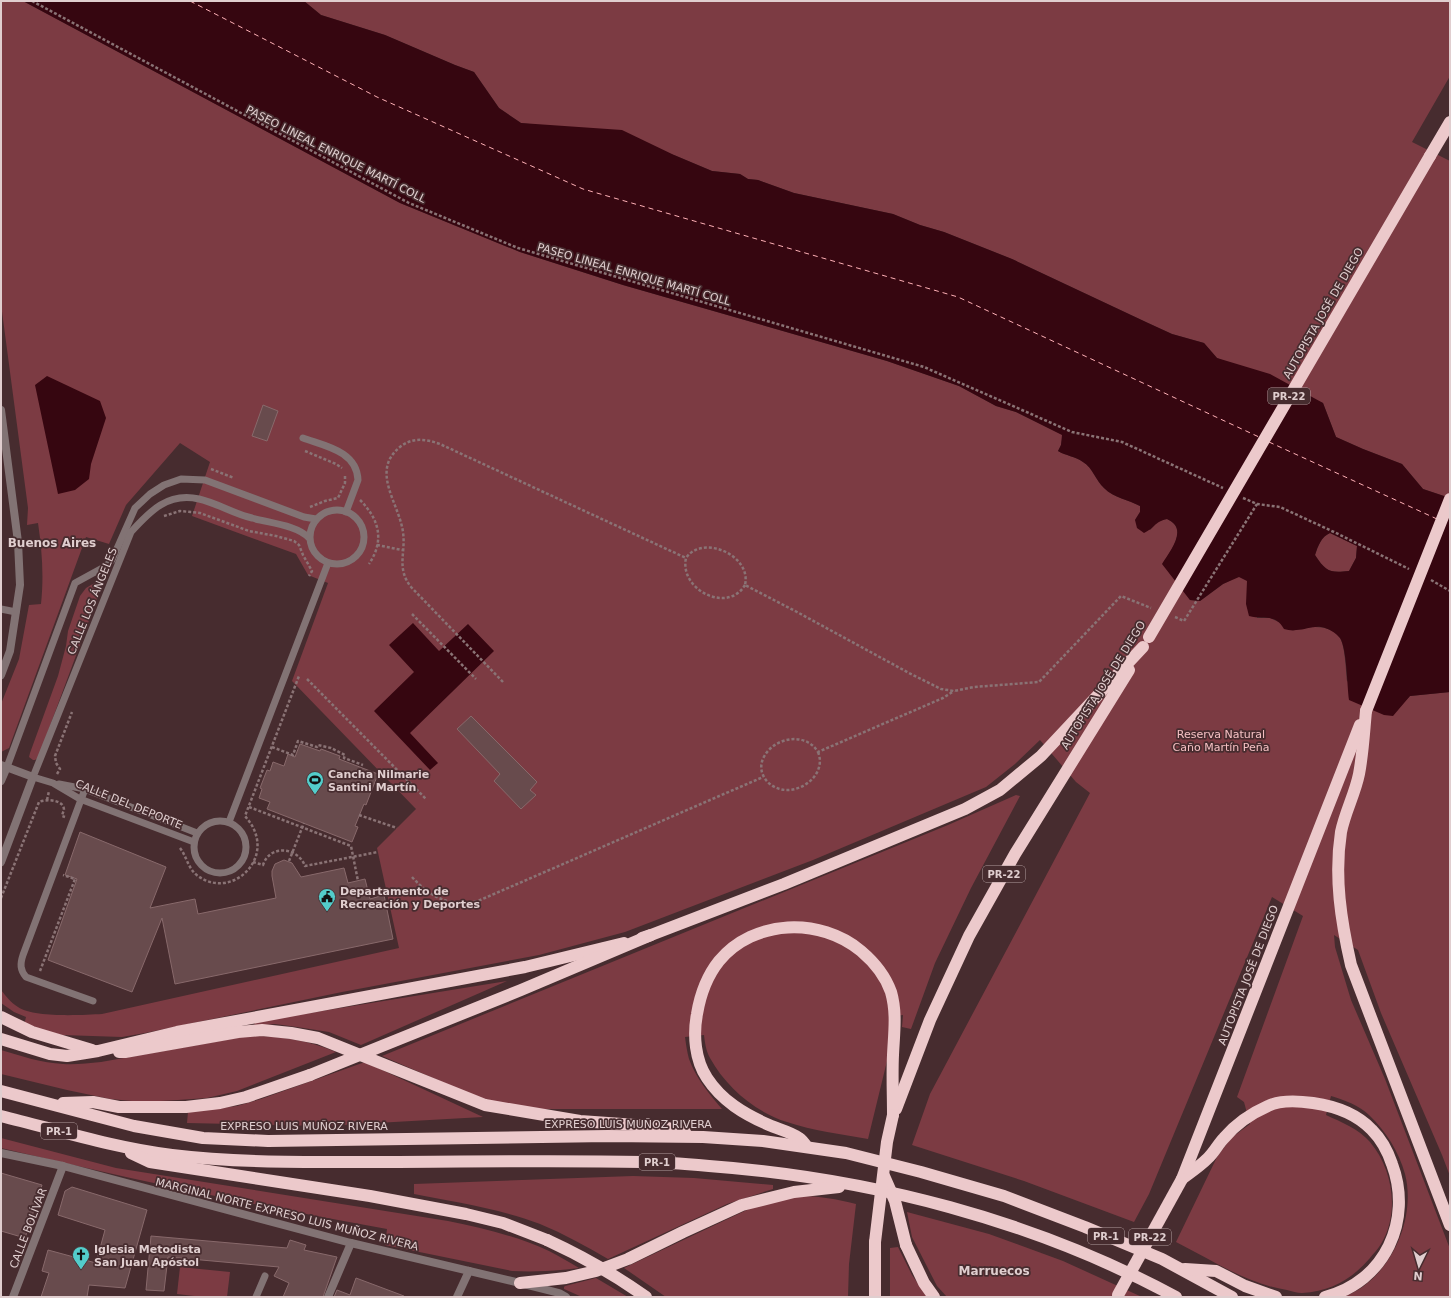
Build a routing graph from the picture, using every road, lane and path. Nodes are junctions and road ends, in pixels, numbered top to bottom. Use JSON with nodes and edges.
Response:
{"nodes":[{"id":1,"x":32,"y":1,"type":"edge"},
{"id":2,"x":1450,"y":122,"type":"edge"},
{"id":3,"x":1,"y":410,"type":"edge"},
{"id":4,"x":303,"y":438,"type":"dead end"},
{"id":5,"x":299,"y":448,"type":"dead end"},
{"id":6,"x":212,"y":469,"type":"dead end"},
{"id":7,"x":241,"y":481,"type":"dead end"},
{"id":8,"x":341,"y":491,"type":"junction"},
{"id":9,"x":1228,"y":491,"type":"dead end"},
{"id":10,"x":352,"y":496,"type":"junction"},
{"id":11,"x":1242,"y":497,"type":"dead end"},
{"id":12,"x":1450,"y":499,"type":"edge"},
{"id":13,"x":1257,"y":504,"type":"junction"},
{"id":14,"x":306,"y":506,"type":"dead end"},
{"id":15,"x":346,"y":512,"type":"junction"},
{"id":16,"x":162,"y":517,"type":"dead end"},
{"id":17,"x":316,"y":519,"type":"junction"},
{"id":18,"x":309,"y":538,"type":"junction"},
{"id":19,"x":377,"y":545,"type":"junction"},
{"id":20,"x":402,"y":550,"type":"junction"},
{"id":21,"x":686,"y":558,"type":"junction"},
{"id":22,"x":328,"y":563,"type":"junction"},
{"id":23,"x":369,"y":564,"type":"dead end"},
{"id":24,"x":1416,"y":572,"type":"dead end"},
{"id":25,"x":309,"y":576,"type":"dead end"},
{"id":26,"x":1429,"y":580,"type":"dead end"},
{"id":27,"x":745,"y":585,"type":"junction"},
{"id":28,"x":1450,"y":591,"type":"edge"},
{"id":29,"x":1,"y":609,"type":"edge"},
{"id":30,"x":1156,"y":610,"type":"dead end"},
{"id":31,"x":16,"y":612,"type":"junction"},
{"id":32,"x":412,"y":614,"type":"dead end"},
{"id":33,"x":1170,"y":615,"type":"dead end"},
{"id":34,"x":1146,"y":642,"type":"junction"},
{"id":35,"x":2,"y":670,"type":"edge"},
{"id":36,"x":307,"y":678,"type":"dead end"},
{"id":37,"x":476,"y":679,"type":"dead end"},
{"id":38,"x":503,"y":682,"type":"dead end"},
{"id":39,"x":954,"y":691,"type":"junction"},
{"id":40,"x":73,"y":708,"type":"dead end"},
{"id":41,"x":1366,"y":711,"type":"junction"},
{"id":42,"x":272,"y":747,"type":"dead end"},
{"id":43,"x":818,"y":752,"type":"junction"},
{"id":44,"x":363,"y":765,"type":"dead end"},
{"id":45,"x":4,"y":766,"type":"edge"},
{"id":46,"x":33,"y":777,"type":"junction"},
{"id":47,"x":763,"y":777,"type":"junction"},
{"id":48,"x":1,"y":781,"type":"edge"},
{"id":49,"x":53,"y":783,"type":"junction"},
{"id":50,"x":85,"y":789,"type":"junction"},
{"id":51,"x":80,"y":799,"type":"junction"},
{"id":52,"x":47,"y":800,"type":"dead end"},
{"id":53,"x":426,"y":800,"type":"dead end"},
{"id":54,"x":133,"y":807,"type":"junction"},
{"id":55,"x":249,"y":807,"type":"dead end"},
{"id":56,"x":359,"y":815,"type":"dead end"},
{"id":57,"x":129,"y":818,"type":"junction"},
{"id":58,"x":229,"y":822,"type":"junction"},
{"id":59,"x":304,"y":823,"type":"dead end"},
{"id":60,"x":302,"y":827,"type":"junction"},
{"id":61,"x":397,"y":828,"type":"dead end"},
{"id":62,"x":197,"y":833,"type":"junction"},
{"id":63,"x":194,"y":842,"type":"junction"},
{"id":64,"x":292,"y":852,"type":"junction"},
{"id":65,"x":378,"y":852,"type":"dead end"},
{"id":66,"x":354,"y":857,"type":"junction"},
{"id":67,"x":289,"y":861,"type":"dead end"},
{"id":68,"x":1,"y":862,"type":"edge"},
{"id":69,"x":253,"y":862,"type":"dead end"},
{"id":70,"x":65,"y":868,"type":"dead end"},
{"id":71,"x":412,"y":877,"type":"dead end"},
{"id":72,"x":358,"y":881,"type":"dead end"},
{"id":73,"x":651,"y":936,"type":"junction"},
{"id":74,"x":37,"y":981,"type":"junction"},
{"id":75,"x":92,"y":1001,"type":"dead end"},
{"id":76,"x":1,"y":1017,"type":"edge"},
{"id":77,"x":1,"y":1039,"type":"edge"},
{"id":78,"x":98,"y":1051,"type":"junction"},
{"id":79,"x":1,"y":1090,"type":"edge"},
{"id":80,"x":47,"y":1103,"type":"junction"},
{"id":81,"x":893,"y":1115,"type":"junction"},
{"id":82,"x":1,"y":1116,"type":"edge"},
{"id":83,"x":703,"y":1137,"type":"junction"},
{"id":84,"x":117,"y":1146,"type":"junction"},
{"id":85,"x":807,"y":1147,"type":"junction"},
{"id":86,"x":1,"y":1153,"type":"edge"},
{"id":87,"x":63,"y":1166,"type":"junction"},
{"id":88,"x":883,"y":1175,"type":"junction"},
{"id":89,"x":1182,"y":1179,"type":"junction"},
{"id":90,"x":854,"y":1185,"type":"junction"},
{"id":91,"x":1450,"y":1225,"type":"edge"},
{"id":92,"x":351,"y":1243,"type":"junction"},
{"id":93,"x":1181,"y":1269,"type":"junction"},
{"id":94,"x":469,"y":1271,"type":"junction"},
{"id":95,"x":265,"y":1276,"type":"dead end"},
{"id":96,"x":520,"y":1283,"type":"junction"},
{"id":97,"x":1117,"y":1296,"type":"edge"},
{"id":98,"x":13,"y":1297,"type":"edge"},
{"id":99,"x":256,"y":1297,"type":"edge"},
{"id":100,"x":328,"y":1297,"type":"edge"},
{"id":101,"x":457,"y":1297,"type":"edge"},
{"id":102,"x":566,"y":1297,"type":"edge"},
{"id":103,"x":646,"y":1297,"type":"edge"},
{"id":104,"x":875,"y":1297,"type":"edge"},
{"id":105,"x":934,"y":1297,"type":"edge"},
{"id":106,"x":1176,"y":1297,"type":"edge"},
{"id":107,"x":1232,"y":1297,"type":"edge"},
{"id":108,"x":1276,"y":1297,"type":"edge"},
{"id":109,"x":1325,"y":1297,"type":"edge"}],
"edges":[{"from":1,"to":9,"type":"path","name":"PASEO LINEAL ENRIQUE MARTÍ COLL"},
{"from":2,"to":34,"type":"highway","name":"AUTOPISTA JOSÉ DE DIEGO","number":"PR-22","bridge":true},
{"from":3,"to":31,"type":"street"},
{"from":4,"to":10,"type":"lane"},
{"from":5,"to":8,"type":"path"},
{"from":6,"to":7,"type":"path"},
{"from":8,"to":10,"type":"path"},
{"from":8,"to":14,"type":"path"},
{"from":10,"to":15,"type":"lane"},
{"from":10,"to":19,"type":"path"},
{"from":11,"to":13,"type":"path"},
{"from":12,"to":41,"type":"highway","name":"AUTOPISTA JOSÉ DE DIEGO","number":"PR-22","bridge":true},
{"from":13,"to":24,"type":"path"},
{"from":13,"to":33,"type":"path"},
{"from":15,"to":17,"type":"lane"},
{"from":15,"to":22,"type":"lane"},
{"from":16,"to":25,"type":"path"},
{"from":17,"to":18,"type":"lane"},
{"from":17,"to":45,"type":"lane","name":"CALLE LOS ÁNGELES"},
{"from":18,"to":22,"type":"lane"},
{"from":18,"to":46,"type":"lane","name":"CALLE LOS ÁNGELES"},
{"from":19,"to":20,"type":"path"},
{"from":19,"to":23,"type":"path"},
{"from":20,"to":21,"type":"path"},
{"from":20,"to":38,"type":"path"},
{"from":21,"to":27,"type":"path"},
{"from":21,"to":27,"type":"path"},
{"from":22,"to":58,"type":"lane"},
{"from":26,"to":28,"type":"path"},
{"from":27,"to":39,"type":"path"},
{"from":29,"to":31,"type":"lane"},
{"from":30,"to":39,"type":"path"},
{"from":31,"to":35,"type":"street"},
{"from":32,"to":37,"type":"path"},
{"from":34,"to":73,"type":"highway"},
{"from":34,"to":81,"type":"highway","name":"AUTOPISTA JOSÉ DE DIEGO","number":"PR-22"},
{"from":36,"to":53,"type":"path"},
{"from":39,"to":43,"type":"path"},
{"from":40,"to":49,"type":"path"},
{"from":41,"to":89,"type":"highway","name":"AUTOPISTA JOSÉ DE DIEGO","number":"PR-22"},
{"from":41,"to":91,"type":"highway"},
{"from":42,"to":44,"type":"path"},
{"from":43,"to":47,"type":"path"},
{"from":43,"to":47,"type":"path"},
{"from":45,"to":46,"type":"street"},
{"from":45,"to":48,"type":"street","name":"CALLE LOS ÁNGELES"},
{"from":46,"to":49,"type":"lane","name":"CALLE DEL DEPORTE"},
{"from":46,"to":68,"type":"street","name":"CALLE LOS ÁNGELES"},
{"from":47,"to":71,"type":"path"},
{"from":49,"to":50,"type":"lane"},
{"from":49,"to":51,"type":"lane","name":"CALLE DEL DEPORTE"},
{"from":49,"to":52,"type":"path"},
{"from":50,"to":51,"type":"lane"},
{"from":50,"to":54,"type":"lane"},
{"from":51,"to":57,"type":"lane","name":"CALLE DEL DEPORTE"},
{"from":51,"to":74,"type":"lane"},
{"from":54,"to":57,"type":"lane"},
{"from":54,"to":62,"type":"lane"},
{"from":55,"to":60,"type":"path"},
{"from":56,"to":61,"type":"path"},
{"from":57,"to":63,"type":"lane","name":"CALLE DEL DEPORTE"},
{"from":58,"to":62,"type":"lane"},
{"from":58,"to":63,"type":"lane"},
{"from":59,"to":60,"type":"path"},
{"from":60,"to":64,"type":"path"},
{"from":60,"to":66,"type":"path"},
{"from":62,"to":63,"type":"lane"},
{"from":64,"to":66,"type":"path"},
{"from":64,"to":67,"type":"path"},
{"from":64,"to":69,"type":"path"},
{"from":65,"to":66,"type":"path"},
{"from":66,"to":72,"type":"path"},
{"from":70,"to":74,"type":"path"},
{"from":73,"to":78,"type":"highway","bridge":true},
{"from":73,"to":80,"type":"highway","bridge":true},
{"from":74,"to":75,"type":"lane"},
{"from":76,"to":78,"type":"highway"},
{"from":77,"to":78,"type":"highway"},
{"from":78,"to":83,"type":"highway"},
{"from":79,"to":80,"type":"highway","name":"EXPRESO LUIS MUÑOZ RIVERA","number":"PR-1"},
{"from":80,"to":83,"type":"highway","name":"EXPRESO LUIS MUÑOZ RIVERA","number":"PR-1"},
{"from":81,"to":85,"type":"highway"},
{"from":81,"to":88,"type":"highway","name":"AUTOPISTA JOSÉ DE DIEGO","number":"PR-22","bridge":true},
{"from":82,"to":84,"type":"highway","number":"PR-1"},
{"from":83,"to":85,"type":"highway","name":"EXPRESO LUIS MUÑOZ RIVERA","number":"PR-1"},
{"from":84,"to":90,"type":"highway","number":"PR-1"},
{"from":84,"to":103,"type":"highway","bridge":true},
{"from":85,"to":93,"type":"highway","name":"EXPRESO LUIS MUÑOZ RIVERA","number":"PR-1"},
{"from":86,"to":87,"type":"street","name":"MARGINAL NORTE EXPRESO LUIS MUÑOZ RIVERA"},
{"from":87,"to":92,"type":"street","name":"MARGINAL NORTE EXPRESO LUIS MUÑOZ RIVERA"},
{"from":87,"to":98,"type":"street","name":"CALLE BOLÍVAR"},
{"from":88,"to":104,"type":"highway","name":"AUTOPISTA JOSÉ DE DIEGO","number":"PR-22","bridge":true},
{"from":88,"to":105,"type":"highway","bridge":true},
{"from":89,"to":97,"type":"highway","name":"AUTOPISTA JOSÉ DE DIEGO","number":"PR-22","bridge":true},
{"from":89,"to":109,"type":"highway"},
{"from":90,"to":96,"type":"highway"},
{"from":90,"to":106,"type":"highway","number":"PR-1"},
{"from":92,"to":94,"type":"street","name":"MARGINAL NORTE EXPRESO LUIS MUÑOZ RIVERA"},
{"from":92,"to":100,"type":"street"},
{"from":93,"to":107,"type":"highway","name":"EXPRESO LUIS MUÑOZ RIVERA","number":"PR-1"},
{"from":93,"to":108,"type":"highway"},
{"from":94,"to":96,"type":"street","name":"MARGINAL NORTE EXPRESO LUIS MUÑOZ RIVERA"},
{"from":94,"to":101,"type":"street"},
{"from":95,"to":99,"type":"lane"},
{"from":96,"to":102,"type":"street","name":"MARGINAL NORTE EXPRESO LUIS MUÑOZ RIVERA"}]}
